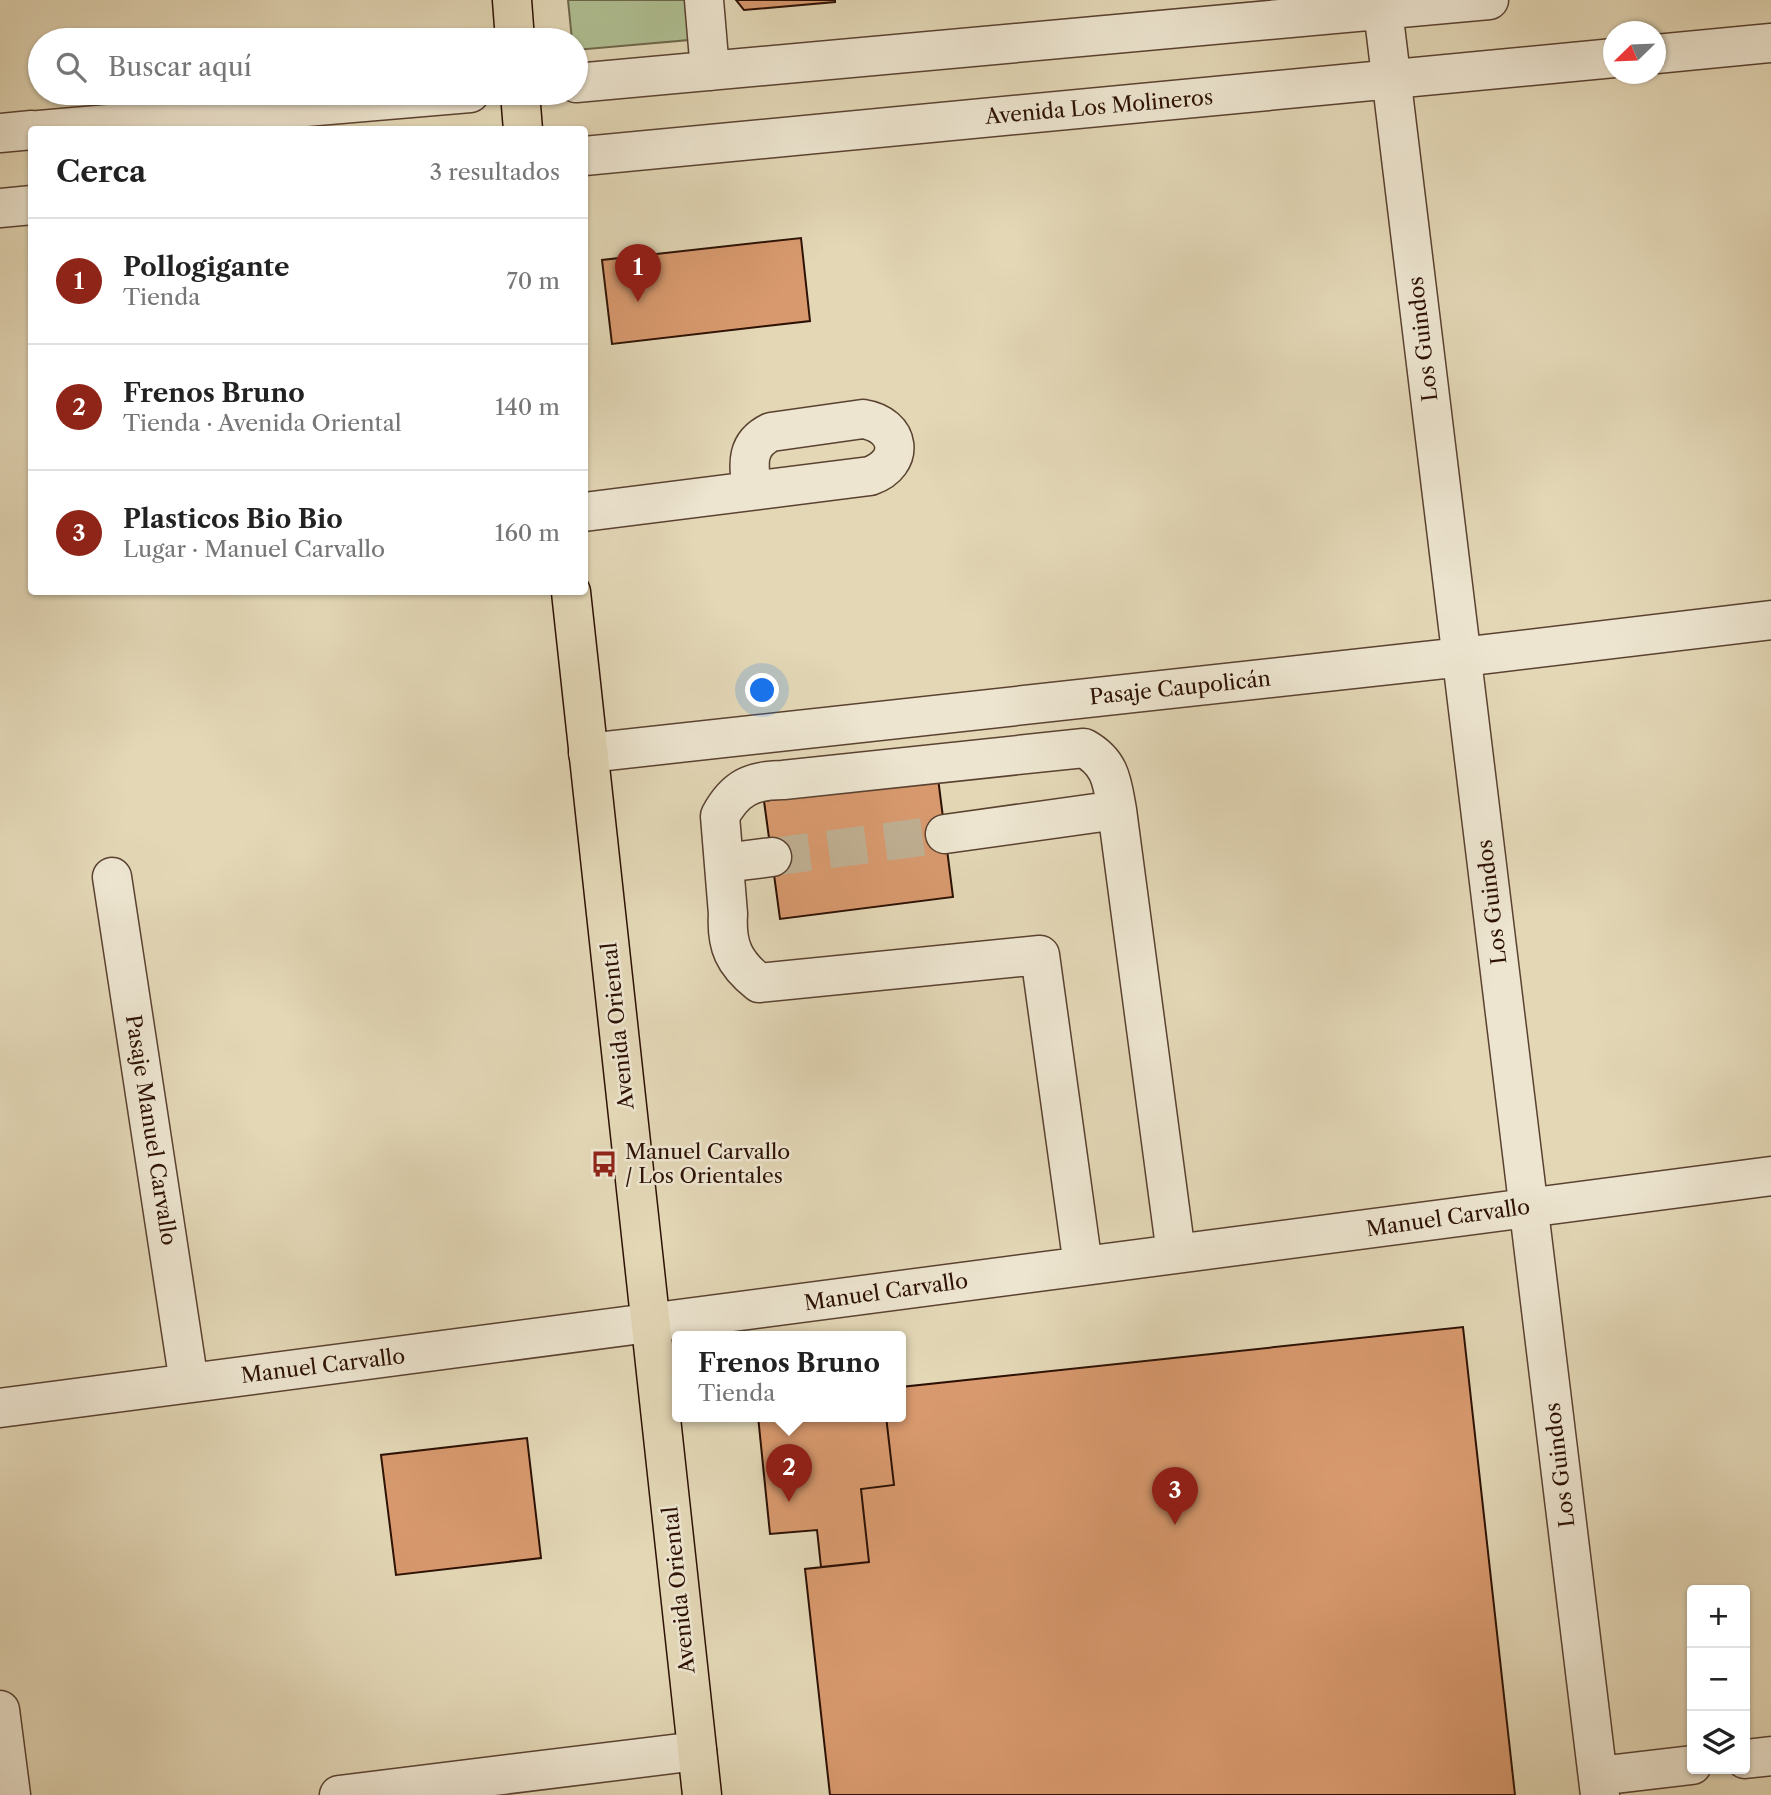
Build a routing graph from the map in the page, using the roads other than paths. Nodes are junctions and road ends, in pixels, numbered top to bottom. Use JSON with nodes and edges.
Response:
{"nodes":[{"id":1,"x":512,"y":0,"type":"edge"},
{"id":2,"x":704,"y":0,"type":"edge"},
{"id":3,"x":1489,"y":0,"type":"edge"},
{"id":4,"x":1289,"y":9,"type":"edge"},
{"id":5,"x":1383,"y":10,"type":"junction"},
{"id":6,"x":514,"y":28,"type":"edge"},
{"id":7,"x":1771,"y":43,"type":"edge"},
{"id":8,"x":1666,"y":53,"type":"edge"},
{"id":9,"x":1603,"y":59,"type":"edge"},
{"id":10,"x":710,"y":71,"type":"junction"},
{"id":11,"x":1392,"y":79,"type":"junction"},
{"id":12,"x":588,"y":82,"type":"edge"},
{"id":13,"x":330,"y":105,"type":"edge"},
{"id":14,"x":521,"y":105,"type":"edge"},
{"id":15,"x":86,"y":126,"type":"edge"},
{"id":16,"x":523,"y":126,"type":"edge"},
{"id":17,"x":28,"y":130,"type":"edge"},
{"id":18,"x":0,"y":133,"type":"edge"},
{"id":19,"x":588,"y":156,"type":"edge"},
{"id":20,"x":28,"y":205,"type":"edge"},
{"id":21,"x":0,"y":208,"type":"edge"},
{"id":22,"x":752,"y":491,"type":"dead end"},
{"id":23,"x":588,"y":512,"type":"edge"},
{"id":24,"x":570,"y":595,"type":"edge"},
{"id":25,"x":1771,"y":620,"type":"edge"},
{"id":26,"x":1462,"y":657,"type":"junction"},
{"id":27,"x":588,"y":753,"type":"junction"},
{"id":28,"x":1117,"y":810,"type":"junction"},
{"id":29,"x":945,"y":834,"type":"tunnel mouth"},
{"id":30,"x":772,"y":857,"type":"tunnel mouth"},
{"id":31,"x":724,"y":863,"type":"junction"},
{"id":32,"x":112,"y":877,"type":"dead end"},
{"id":33,"x":1771,"y":1176,"type":"edge"},
{"id":34,"x":1529,"y":1207,"type":"junction"},
{"id":35,"x":1176,"y":1254,"type":"junction"},
{"id":36,"x":1083,"y":1266,"type":"junction"},
{"id":37,"x":650,"y":1324,"type":"junction"},
{"id":38,"x":189,"y":1383,"type":"junction"},
{"id":39,"x":0,"y":1408,"type":"edge"},
{"id":40,"x":0,"y":1710,"type":"edge"},
{"id":41,"x":697,"y":1751,"type":"junction"},
{"id":42,"x":1771,"y":1756,"type":"edge"},
{"id":43,"x":1750,"y":1758,"type":"edge"},
{"id":44,"x":1687,"y":1766,"type":"edge"},
{"id":45,"x":1599,"y":1785,"type":"edge"},
{"id":46,"x":11,"y":1795,"type":"edge"},
{"id":47,"x":339,"y":1795,"type":"edge"},
{"id":48,"x":702,"y":1795,"type":"edge"}],
"edges":[{"from":1,"to":6,"type":"main road"},
{"from":2,"to":10,"type":"street"},
{"from":3,"to":5,"type":"street"},
{"from":4,"to":5,"type":"street"},
{"from":4,"to":10,"type":"street"},
{"from":5,"to":11,"type":"street","name":"Los Guindos"},
{"from":7,"to":8,"type":"street"},
{"from":9,"to":11,"type":"street","name":"Avenida Los Molineros"},
{"from":10,"to":12,"type":"street"},
{"from":11,"to":19,"type":"street","name":"Avenida Los Molineros"},
{"from":11,"to":26,"type":"street","name":"Los Guindos"},
{"from":13,"to":15,"type":"street"},
{"from":14,"to":16,"type":"main road"},
{"from":17,"to":18,"type":"street"},
{"from":20,"to":21,"type":"street"},
{"from":22,"to":23,"type":"street"},
{"from":24,"to":27,"type":"main road","name":"Avenida Oriental"},
{"from":25,"to":26,"type":"street","name":"Pasaje Caupolicán"},
{"from":26,"to":27,"type":"street","name":"Pasaje Caupolicán"},
{"from":26,"to":34,"type":"street","name":"Los Guindos"},
{"from":27,"to":37,"type":"main road","name":"Avenida Oriental"},
{"from":28,"to":29,"type":"street"},
{"from":28,"to":31,"type":"street"},
{"from":28,"to":35,"type":"street"},
{"from":30,"to":31,"type":"street"},
{"from":31,"to":36,"type":"street"},
{"from":32,"to":38,"type":"street","name":"Pasaje Manuel Carvallo"},
{"from":33,"to":34,"type":"street","name":"Manuel Carvallo"},
{"from":34,"to":35,"type":"street","name":"Manuel Carvallo"},
{"from":34,"to":45,"type":"street","name":"Los Guindos"},
{"from":35,"to":36,"type":"street","name":"Manuel Carvallo"},
{"from":36,"to":37,"type":"street","name":"Manuel Carvallo"},
{"from":37,"to":38,"type":"street","name":"Manuel Carvallo"},
{"from":37,"to":41,"type":"main road","name":"Avenida Oriental"},
{"from":38,"to":39,"type":"street","name":"Manuel Carvallo"},
{"from":40,"to":46,"type":"street"},
{"from":41,"to":47,"type":"street"},
{"from":41,"to":48,"type":"main road","name":"Avenida Oriental"},
{"from":42,"to":43,"type":"street"},
{"from":44,"to":45,"type":"street"}]}
